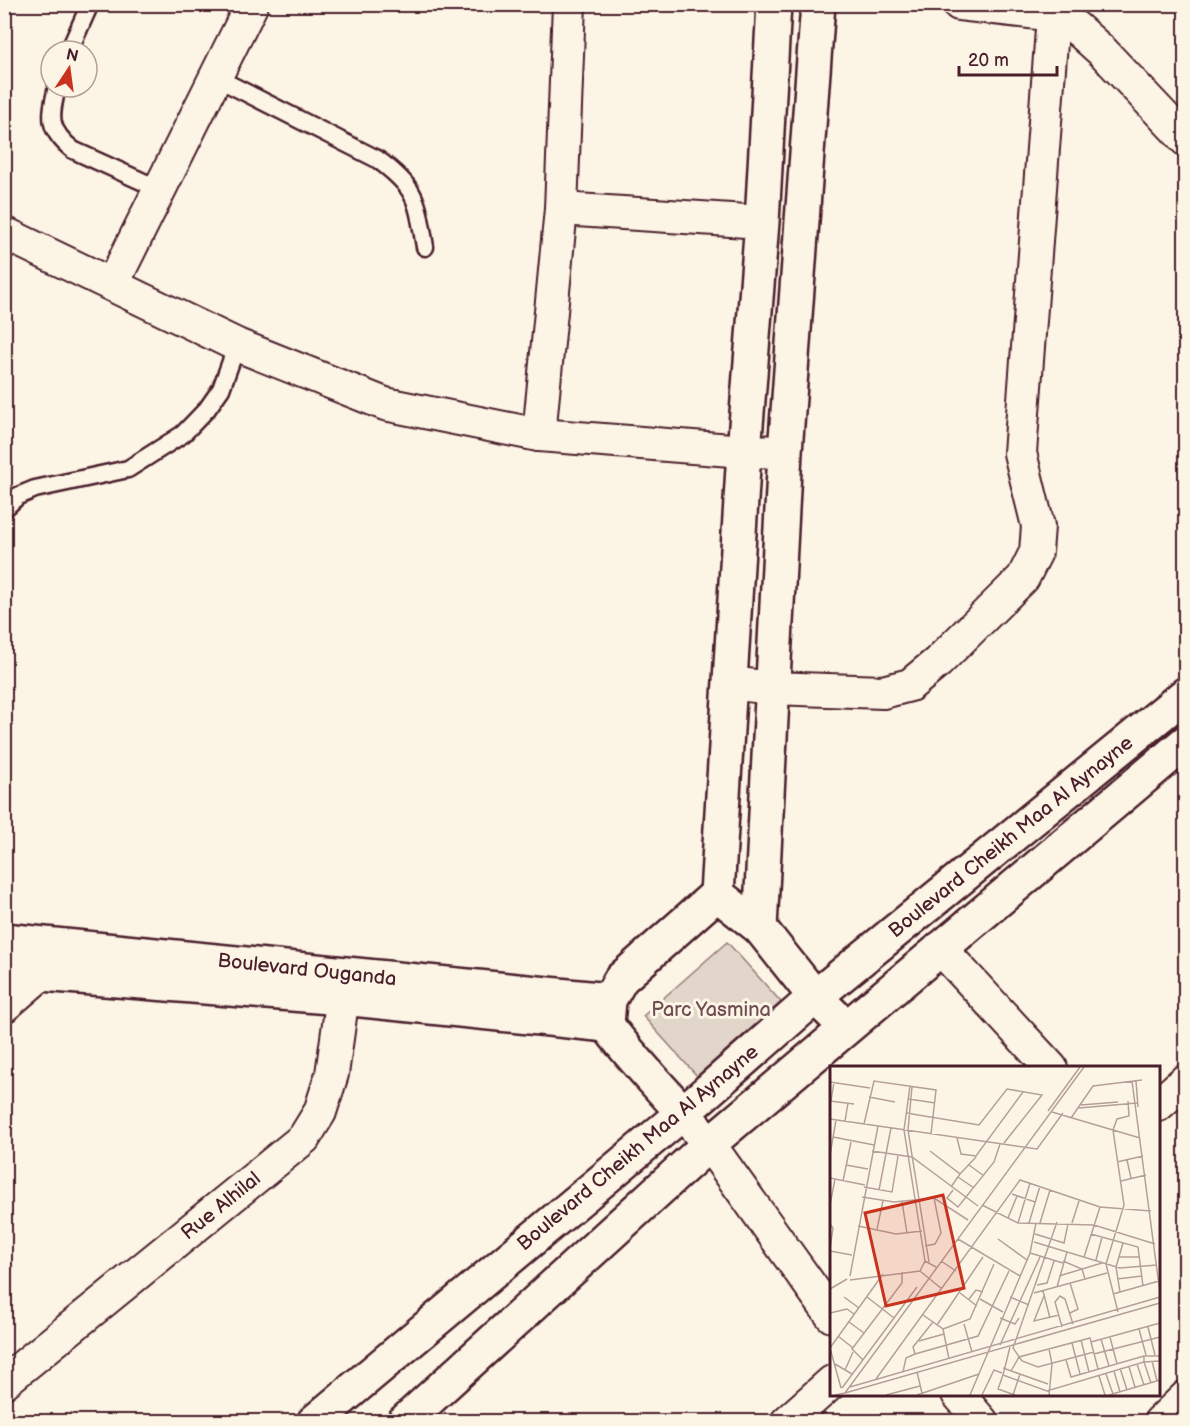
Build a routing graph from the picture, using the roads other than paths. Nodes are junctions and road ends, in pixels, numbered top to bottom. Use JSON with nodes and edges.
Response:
{"nodes":[{"id":1,"x":90,"y":4,"type":"edge"},
{"id":2,"x":252,"y":4,"type":"edge"},
{"id":3,"x":569,"y":4,"type":"edge"},
{"id":4,"x":774,"y":4,"type":"edge"},
{"id":5,"x":818,"y":4,"type":"edge"},
{"id":6,"x":959,"y":4,"type":"edge"},
{"id":7,"x":1053,"y":16,"type":"junction"},
{"id":8,"x":74,"y":39,"type":"edge"},
{"id":9,"x":215,"y":77,"type":"junction"},
{"id":10,"x":54,"y":99,"type":"edge"},
{"id":11,"x":1185,"y":140,"type":"edge"},
{"id":12,"x":159,"y":189,"type":"junction"},
{"id":13,"x":561,"y":208,"type":"junction"},
{"id":14,"x":762,"y":222,"type":"junction"},
{"id":15,"x":4,"y":233,"type":"edge"},
{"id":16,"x":425,"y":247,"type":"dead end"},
{"id":17,"x":112,"y":285,"type":"junction"},
{"id":18,"x":237,"y":345,"type":"junction"},
{"id":19,"x":539,"y":435,"type":"junction"},
{"id":20,"x":744,"y":451,"type":"junction"},
{"id":21,"x":785,"y":452,"type":"junction"},
{"id":22,"x":4,"y":509,"type":"edge"},
{"id":23,"x":730,"y":683,"type":"junction"},
{"id":24,"x":772,"y":688,"type":"junction"},
{"id":25,"x":1185,"y":694,"type":"edge"},
{"id":26,"x":1185,"y":742,"type":"edge"},
{"id":27,"x":717,"y":894,"type":"junction"},
{"id":28,"x":760,"y":928,"type":"junction"},
{"id":29,"x":4,"y":940,"type":"edge"},
{"id":30,"x":60,"y":946,"type":"junction"},
{"id":31,"x":940,"y":948,"type":"junction"},
{"id":32,"x":4,"y":971,"type":"edge"},
{"id":33,"x":40,"y":975,"type":"junction"},
{"id":34,"x":344,"y":986,"type":"junction"},
{"id":35,"x":815,"y":997,"type":"junction"},
{"id":36,"x":4,"y":1006,"type":"edge"},
{"id":37,"x":613,"y":1023,"type":"junction"},
{"id":38,"x":846,"y":1027,"type":"junction"},
{"id":39,"x":1049,"y":1066,"type":"edge"},
{"id":40,"x":1185,"y":1080,"type":"edge"},
{"id":41,"x":1160,"y":1103,"type":"edge"},
{"id":42,"x":684,"y":1112,"type":"junction"},
{"id":43,"x":709,"y":1144,"type":"junction"},
{"id":44,"x":830,"y":1315,"type":"edge"},
{"id":45,"x":4,"y":1382,"type":"edge"},
{"id":46,"x":830,"y":1383,"type":"edge"},
{"id":47,"x":959,"y":1396,"type":"edge"},
{"id":48,"x":1185,"y":1397,"type":"edge"},
{"id":49,"x":314,"y":1422,"type":"edge"},
{"id":50,"x":404,"y":1422,"type":"edge"},
{"id":51,"x":787,"y":1422,"type":"edge"},
{"id":52,"x":982,"y":1422,"type":"edge"},
{"id":53,"x":1160,"y":1422,"type":"edge"}],
"edges":[{"from":1,"to":8,"type":"lane"},
{"from":2,"to":9,"type":"street"},
{"from":3,"to":13,"type":"street"},
{"from":4,"to":14,"type":"street"},
{"from":5,"to":21,"type":"street"},
{"from":6,"to":7,"type":"street"},
{"from":7,"to":11,"type":"street"},
{"from":7,"to":24,"type":"street"},
{"from":9,"to":12,"type":"street"},
{"from":9,"to":16,"type":"lane"},
{"from":10,"to":12,"type":"lane"},
{"from":12,"to":17,"type":"street"},
{"from":13,"to":14,"type":"street"},
{"from":13,"to":19,"type":"street"},
{"from":14,"to":20,"type":"street"},
{"from":15,"to":17,"type":"street"},
{"from":17,"to":18,"type":"street"},
{"from":18,"to":19,"type":"street"},
{"from":18,"to":22,"type":"lane"},
{"from":19,"to":20,"type":"street"},
{"from":20,"to":21,"type":"street"},
{"from":20,"to":23,"type":"street"},
{"from":21,"to":24,"type":"street"},
{"from":23,"to":24,"type":"street"},
{"from":23,"to":27,"type":"street"},
{"from":24,"to":28,"type":"street"},
{"from":25,"to":35,"type":"street","name":"Boulevard Cheikh Maa Al Aynayne"},
{"from":26,"to":31,"type":"street","name":"Boulevard Cheikh Maa Al Aynayne"},
{"from":27,"to":28,"type":"street"},
{"from":27,"to":37,"type":"street"},
{"from":28,"to":35,"type":"street"},
{"from":29,"to":30,"type":"street","name":"Boulevard Ouganda"},
{"from":30,"to":33,"type":"street"},
{"from":30,"to":34,"type":"street","name":"Boulevard Ouganda"},
{"from":31,"to":38,"type":"street","name":"Boulevard Cheikh Maa Al Aynayne"},
{"from":31,"to":39,"type":"street"},
{"from":32,"to":33,"type":"street","name":"Boulevard Ouganda"},
{"from":33,"to":34,"type":"street","name":"Boulevard Ouganda"},
{"from":33,"to":36,"type":"street"},
{"from":34,"to":37,"type":"street","name":"Boulevard Ouganda"},
{"from":34,"to":45,"type":"street","name":"Rue Alhilal"},
{"from":35,"to":38,"type":"street"},
{"from":35,"to":42,"type":"street","name":"Boulevard Cheikh Maa Al Aynayne"},
{"from":37,"to":42,"type":"street"},
{"from":38,"to":43,"type":"street","name":"Boulevard Cheikh Maa Al Aynayne"},
{"from":40,"to":41,"type":"street"},
{"from":42,"to":43,"type":"street"},
{"from":42,"to":49,"type":"street","name":"Boulevard Cheikh Maa Al Aynayne"},
{"from":43,"to":44,"type":"street"},
{"from":43,"to":50,"type":"street","name":"Boulevard Cheikh Maa Al Aynayne"},
{"from":46,"to":51,"type":"street"},
{"from":47,"to":52,"type":"street"},
{"from":48,"to":53,"type":"street"}]}
